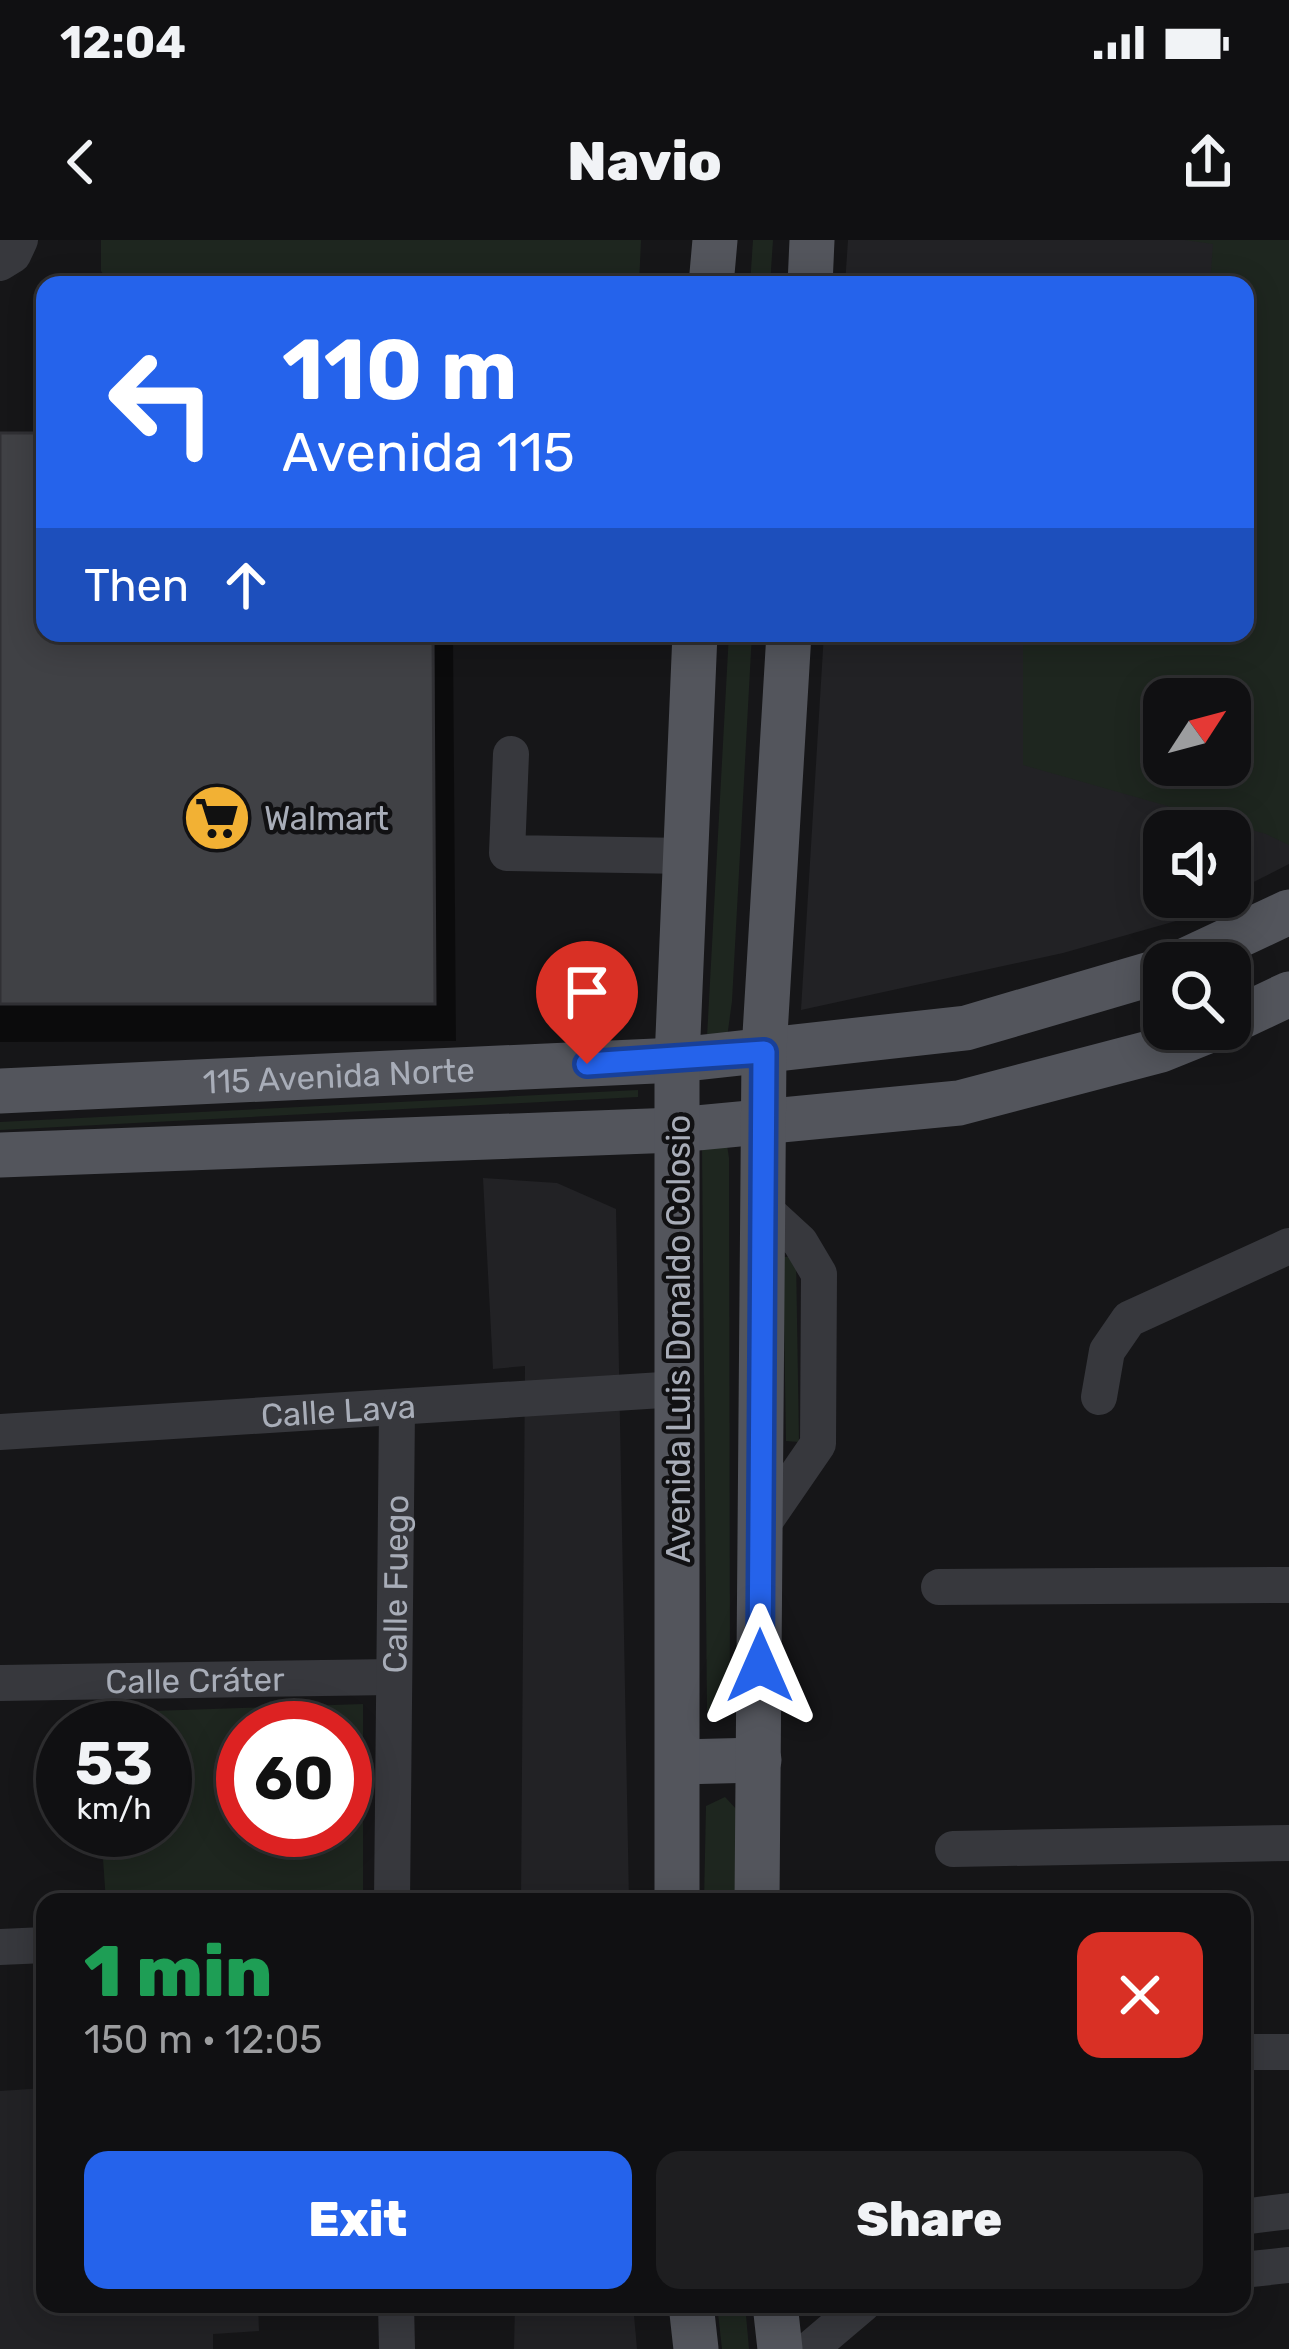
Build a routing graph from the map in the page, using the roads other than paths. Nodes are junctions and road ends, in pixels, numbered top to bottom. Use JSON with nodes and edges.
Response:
{"nodes":[{"id":1,"x":20,"y":240,"type":"edge"},
{"id":2,"x":715,"y":240,"type":"edge"},
{"id":3,"x":812,"y":240,"type":"edge"},
{"id":4,"x":0,"y":263,"type":"edge"},
{"id":5,"x":713,"y":276,"type":"edge"},
{"id":6,"x":810,"y":276,"type":"edge"},
{"id":7,"x":695,"y":642,"type":"edge"},
{"id":8,"x":788,"y":642,"type":"edge"},
{"id":9,"x":511,"y":754,"type":"dead end"},
{"id":10,"x":686,"y":856,"type":"junction"},
{"id":11,"x":1289,"y":912,"type":"edge"},
{"id":12,"x":1225,"y":942,"type":"edge"},
{"id":13,"x":1143,"y":976,"type":"edge"},
{"id":14,"x":1289,"y":994,"type":"edge"},
{"id":15,"x":1251,"y":1018,"type":"edge"},
{"id":16,"x":1161,"y":1050,"type":"edge"},
{"id":17,"x":764,"y":1052,"type":"junction"},
{"id":18,"x":677,"y":1060,"type":"junction"},
{"id":19,"x":0,"y":1090,"type":"edge"},
{"id":20,"x":763,"y":1122,"type":"junction"},
{"id":21,"x":676,"y":1130,"type":"junction"},
{"id":22,"x":0,"y":1155,"type":"edge"},
{"id":23,"x":1289,"y":1246,"type":"edge"},
{"id":24,"x":678,"y":1389,"type":"junction"},
{"id":25,"x":1100,"y":1397,"type":"dead end"},
{"id":26,"x":398,"y":1409,"type":"junction"},
{"id":27,"x":0,"y":1432,"type":"edge"},
{"id":28,"x":1289,"y":1585,"type":"edge"},
{"id":29,"x":939,"y":1587,"type":"dead end"},
{"id":30,"x":392,"y":1677,"type":"junction"},
{"id":31,"x":0,"y":1683,"type":"edge"},
{"id":32,"x":758,"y":1760,"type":"junction"},
{"id":33,"x":679,"y":1762,"type":"junction"},
{"id":34,"x":1289,"y":1843,"type":"edge"},
{"id":35,"x":953,"y":1849,"type":"dead end"},
{"id":36,"x":392,"y":1893,"type":"edge"},
{"id":37,"x":677,"y":1893,"type":"edge"},
{"id":38,"x":757,"y":1893,"type":"edge"},
{"id":39,"x":36,"y":1945,"type":"edge"},
{"id":40,"x":0,"y":1947,"type":"edge"},
{"id":41,"x":1251,"y":2052,"type":"edge"},
{"id":42,"x":1289,"y":2052,"type":"edge"},
{"id":43,"x":1289,"y":2210,"type":"edge"},
{"id":44,"x":1251,"y":2216,"type":"edge"},
{"id":45,"x":1289,"y":2265,"type":"edge"},
{"id":46,"x":1251,"y":2269,"type":"edge"},
{"id":47,"x":396,"y":2313,"type":"edge"},
{"id":48,"x":693,"y":2313,"type":"edge"},
{"id":49,"x":776,"y":2313,"type":"edge"},
{"id":50,"x":852,"y":2313,"type":"edge"},
{"id":51,"x":397,"y":2349,"type":"edge"},
{"id":52,"x":696,"y":2349,"type":"edge"},
{"id":53,"x":780,"y":2349,"type":"edge"},
{"id":54,"x":810,"y":2349,"type":"edge"}],
"edges":[{"from":1,"to":4,"type":"street"},
{"from":2,"to":5,"type":"main road"},
{"from":3,"to":6,"type":"main road"},
{"from":7,"to":10,"type":"main road","name":"Avenida Luis Donaldo Colosio"},
{"from":8,"to":17,"type":"main road"},
{"from":9,"to":10,"type":"street"},
{"from":10,"to":18,"type":"main road","name":"Avenida Luis Donaldo Colosio"},
{"from":11,"to":12,"type":"main road"},
{"from":13,"to":17,"type":"main road"},
{"from":14,"to":15,"type":"main road"},
{"from":16,"to":20,"type":"main road"},
{"from":17,"to":18,"type":"main road","name":"115 Avenida Norte"},
{"from":17,"to":20,"type":"main road"},
{"from":18,"to":19,"type":"main road","name":"115 Avenida Norte"},
{"from":18,"to":21,"type":"main road","name":"Avenida Luis Donaldo Colosio"},
{"from":20,"to":21,"type":"main road","name":"115 Avenida Norte"},
{"from":20,"to":32,"type":"main road"},
{"from":21,"to":22,"type":"main road","name":"115 Avenida Norte"},
{"from":21,"to":24,"type":"main road","name":"Avenida Luis Donaldo Colosio"},
{"from":23,"to":25,"type":"street"},
{"from":24,"to":26,"type":"street","name":"Calle Lava"},
{"from":24,"to":33,"type":"main road","name":"Avenida Luis Donaldo Colosio"},
{"from":26,"to":27,"type":"street","name":"Calle Lava"},
{"from":26,"to":30,"type":"street","name":"Calle Fuego"},
{"from":28,"to":29,"type":"street"},
{"from":30,"to":31,"type":"street","name":"Calle Cráter"},
{"from":30,"to":36,"type":"street","name":"Calle Fuego"},
{"from":32,"to":33,"type":"main road"},
{"from":32,"to":38,"type":"main road"},
{"from":33,"to":37,"type":"main road","name":"Avenida Luis Donaldo Colosio"},
{"from":34,"to":35,"type":"street"},
{"from":39,"to":40,"type":"street"},
{"from":41,"to":42,"type":"street"},
{"from":43,"to":44,"type":"street"},
{"from":45,"to":46,"type":"street"},
{"from":47,"to":51,"type":"street"},
{"from":48,"to":52,"type":"main road"},
{"from":49,"to":53,"type":"main road"},
{"from":50,"to":54,"type":"street"}]}
